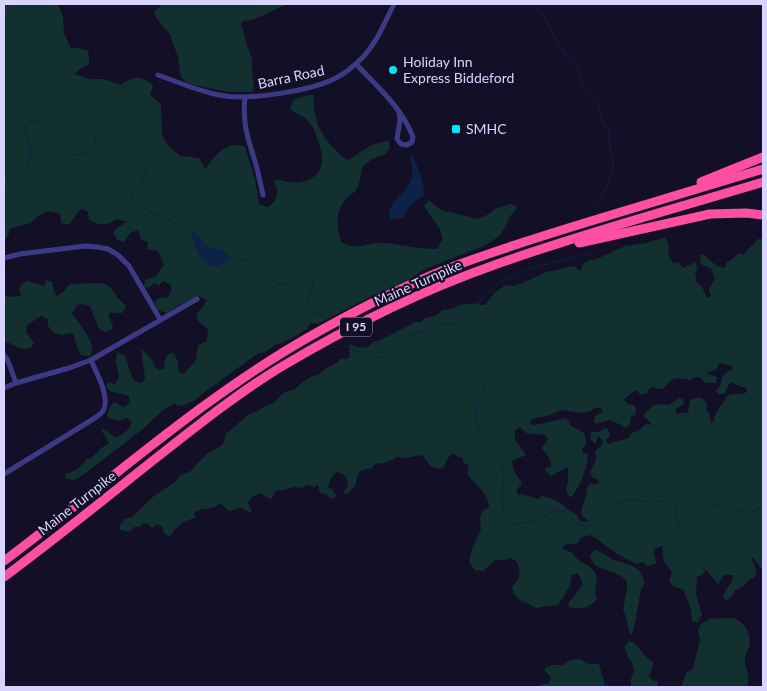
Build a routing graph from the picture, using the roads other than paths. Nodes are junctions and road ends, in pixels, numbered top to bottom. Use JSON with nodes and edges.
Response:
{"nodes":[{"id":1,"x":394,"y":4,"type":"edge"},
{"id":2,"x":356,"y":64,"type":"junction"},
{"id":3,"x":158,"y":75,"type":"dead end"},
{"id":4,"x":245,"y":97,"type":"junction"},
{"id":5,"x":399,"y":112,"type":"junction"},
{"id":6,"x":412,"y":134,"type":"junction"},
{"id":7,"x":397,"y":137,"type":"junction"},
{"id":8,"x":763,"y":157,"type":"edge"},
{"id":9,"x":763,"y":169,"type":"edge"},
{"id":10,"x":763,"y":182,"type":"edge"},
{"id":11,"x":684,"y":193,"type":"junction"},
{"id":12,"x":263,"y":195,"type":"dead end"},
{"id":13,"x":763,"y":215,"type":"edge"},
{"id":14,"x":564,"y":242,"type":"junction"},
{"id":15,"x":4,"y":258,"type":"edge"},
{"id":16,"x":197,"y":299,"type":"dead end"},
{"id":17,"x":160,"y":319,"type":"junction"},
{"id":18,"x":4,"y":355,"type":"edge"},
{"id":19,"x":91,"y":360,"type":"junction"},
{"id":20,"x":16,"y":383,"type":"junction"},
{"id":21,"x":4,"y":388,"type":"edge"},
{"id":22,"x":4,"y":474,"type":"edge"},
{"id":23,"x":4,"y":561,"type":"edge"},
{"id":24,"x":4,"y":577,"type":"edge"}],
"edges":[{"from":1,"to":2,"type":"street","name":"Barra Road"},
{"from":2,"to":4,"type":"street","name":"Barra Road"},
{"from":2,"to":5,"type":"street"},
{"from":3,"to":4,"type":"street","name":"Barra Road"},
{"from":4,"to":12,"type":"street"},
{"from":5,"to":6,"type":"street"},
{"from":5,"to":7,"type":"street"},
{"from":6,"to":7,"type":"street"},
{"from":6,"to":7,"type":"street"},
{"from":8,"to":11,"type":"highway"},
{"from":9,"to":11,"type":"highway","name":"Maine Turnpike","number":"I 95"},
{"from":10,"to":14,"type":"highway","name":"Maine Turnpike","number":"I 95"},
{"from":11,"to":23,"type":"highway","name":"Maine Turnpike","number":"I 95"},
{"from":13,"to":14,"type":"highway"},
{"from":14,"to":24,"type":"highway","name":"Maine Turnpike","number":"I 95"},
{"from":15,"to":17,"type":"street"},
{"from":16,"to":17,"type":"street"},
{"from":17,"to":19,"type":"street"},
{"from":18,"to":20,"type":"street"},
{"from":19,"to":20,"type":"street"},
{"from":19,"to":22,"type":"street"},
{"from":20,"to":21,"type":"street"}]}
